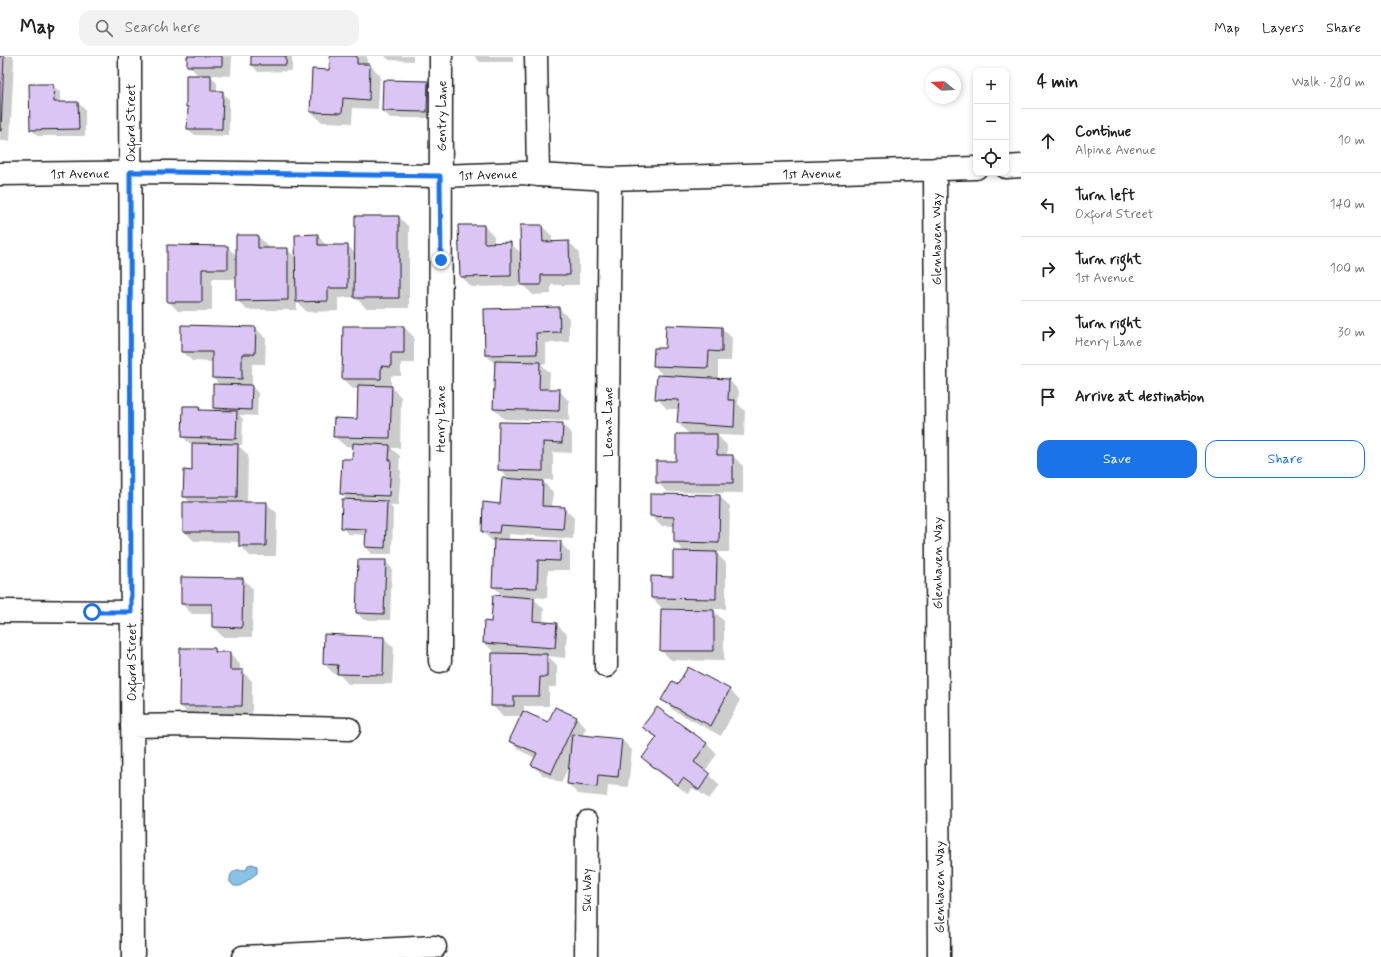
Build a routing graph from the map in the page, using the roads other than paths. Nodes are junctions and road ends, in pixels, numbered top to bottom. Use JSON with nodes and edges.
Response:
{"nodes":[{"id":1,"x":130,"y":56,"type":"edge"},
{"id":2,"x":441,"y":56,"type":"edge"},
{"id":3,"x":536,"y":56,"type":"edge"},
{"id":4,"x":1021,"y":166,"type":"edge"},
{"id":5,"x":1009,"y":167,"type":"edge"},
{"id":6,"x":973,"y":168,"type":"edge"},
{"id":7,"x":935,"y":169,"type":"junction"},
{"id":8,"x":130,"y":172,"type":"junction"},
{"id":9,"x":0,"y":174,"type":"edge"},
{"id":10,"x":538,"y":175,"type":"junction"},
{"id":11,"x":440,"y":176,"type":"junction"},
{"id":12,"x":610,"y":179,"type":"junction"},
{"id":13,"x":0,"y":611,"type":"edge"},
{"id":14,"x":131,"y":612,"type":"junction"},
{"id":15,"x":440,"y":661,"type":"dead end"},
{"id":16,"x":606,"y":666,"type":"dead end"},
{"id":17,"x":132,"y":726,"type":"junction"},
{"id":18,"x":349,"y":729,"type":"dead end"},
{"id":19,"x":587,"y":822,"type":"dead end"},
{"id":20,"x":435,"y":948,"type":"dead end"},
{"id":21,"x":133,"y":957,"type":"edge"},
{"id":22,"x":243,"y":957,"type":"edge"},
{"id":23,"x":586,"y":957,"type":"edge"},
{"id":24,"x":939,"y":957,"type":"edge"}],
"edges":[{"from":1,"to":8,"type":"street","name":"Oxford Street"},
{"from":2,"to":11,"type":"street","name":"Gentry Lane"},
{"from":3,"to":10,"type":"street"},
{"from":4,"to":5,"type":"street"},
{"from":6,"to":7,"type":"street","name":"1st Avenue"},
{"from":7,"to":12,"type":"street","name":"1st Avenue"},
{"from":7,"to":24,"type":"street","name":"Glenhaven Way"},
{"from":8,"to":9,"type":"street","name":"1st Avenue"},
{"from":8,"to":11,"type":"street","name":"1st Avenue"},
{"from":8,"to":14,"type":"street","name":"Oxford Street"},
{"from":10,"to":11,"type":"street","name":"1st Avenue"},
{"from":10,"to":12,"type":"street","name":"1st Avenue"},
{"from":11,"to":15,"type":"street","name":"Henry Lane"},
{"from":12,"to":16,"type":"street","name":"Leoma Lane"},
{"from":13,"to":14,"type":"street"},
{"from":14,"to":17,"type":"street","name":"Oxford Street"},
{"from":17,"to":18,"type":"street"},
{"from":17,"to":21,"type":"street","name":"Oxford Street"},
{"from":19,"to":23,"type":"street","name":"Ski Way"},
{"from":20,"to":22,"type":"street"}]}
